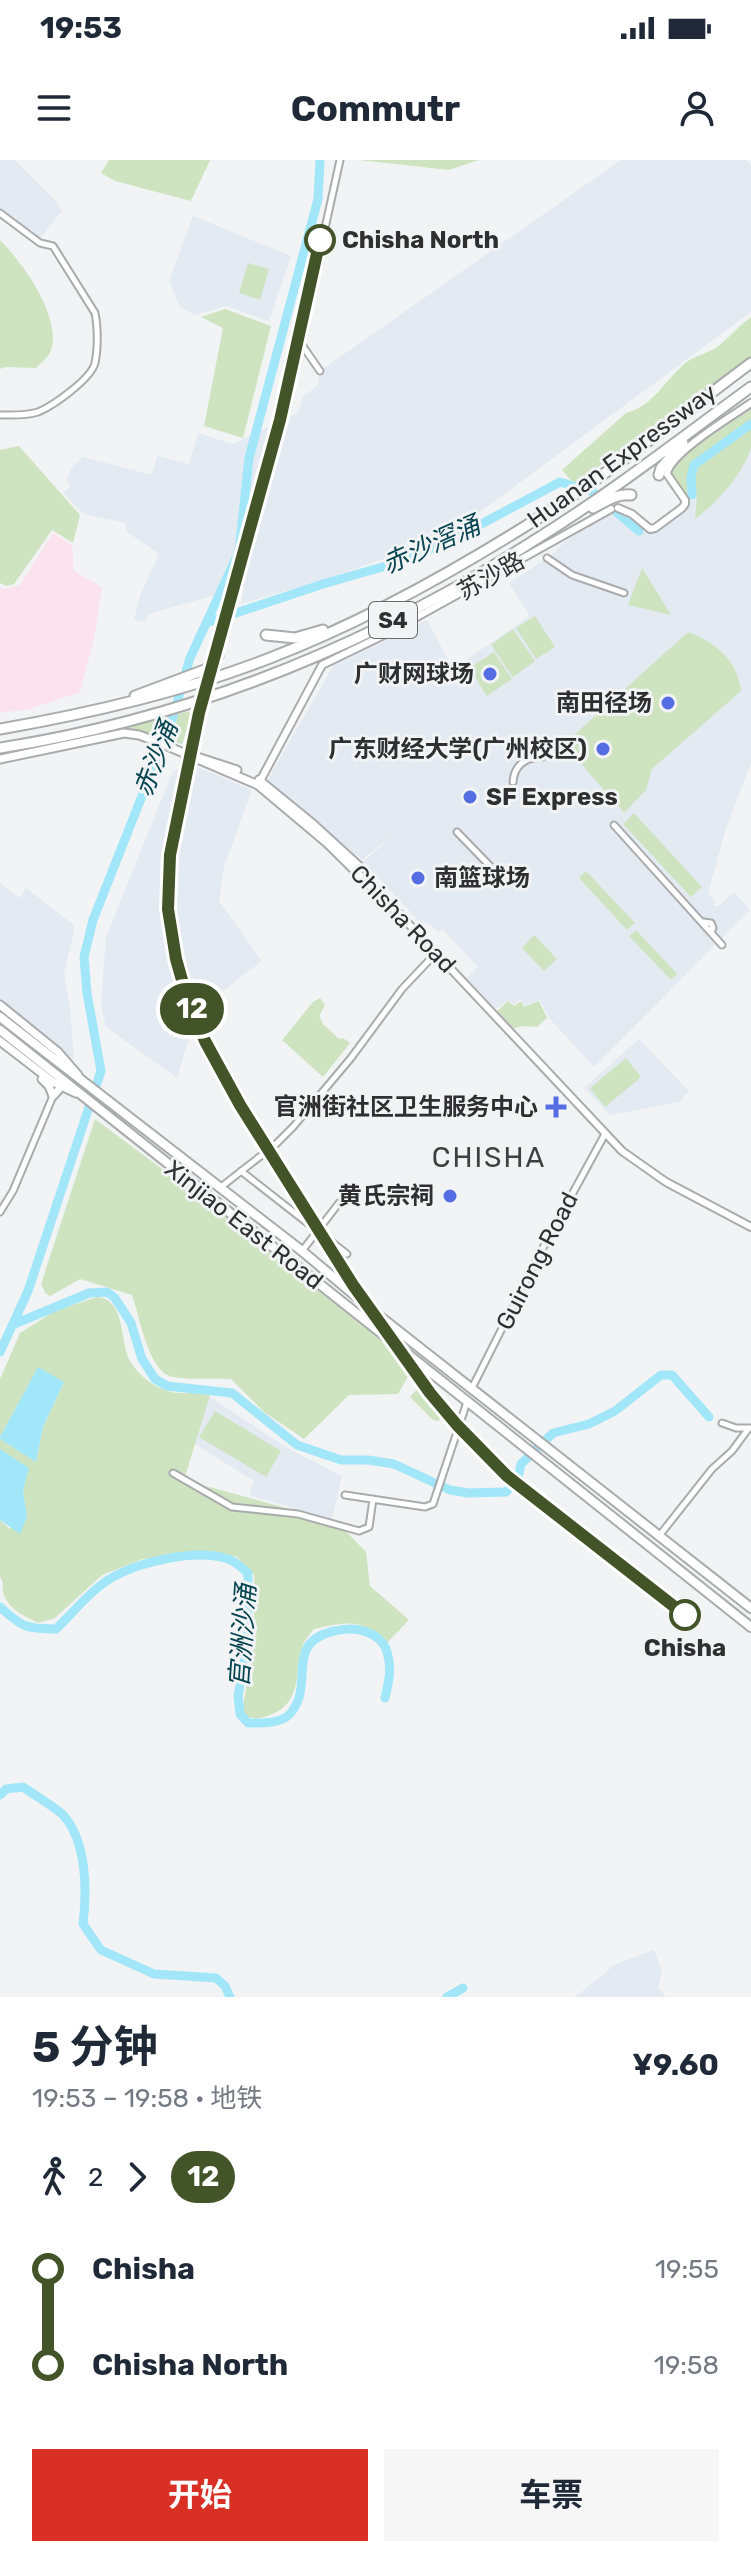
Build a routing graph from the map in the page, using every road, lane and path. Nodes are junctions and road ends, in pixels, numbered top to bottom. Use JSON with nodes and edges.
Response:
{"nodes":[{"id":1,"x":340,"y":160,"type":"edge"},
{"id":2,"x":0,"y":213,"type":"edge"},
{"id":3,"x":751,"y":363,"type":"edge"},
{"id":4,"x":320,"y":371,"type":"dead end"},
{"id":5,"x":751,"y":387,"type":"edge"},
{"id":6,"x":751,"y":403,"type":"edge"},
{"id":7,"x":0,"y":415,"type":"edge"},
{"id":8,"x":707,"y":419,"type":"junction"},
{"id":9,"x":659,"y":475,"type":"dead end"},
{"id":10,"x":628,"y":495,"type":"dead end"},
{"id":11,"x":587,"y":508,"type":"junction"},
{"id":12,"x":547,"y":558,"type":"dead end"},
{"id":13,"x":624,"y":593,"type":"dead end"},
{"id":14,"x":364,"y":615,"type":"junction"},
{"id":15,"x":266,"y":635,"type":"dead end"},
{"id":16,"x":218,"y":656,"type":"dead end"},
{"id":17,"x":170,"y":687,"type":"junction"},
{"id":18,"x":0,"y":729,"type":"edge"},
{"id":19,"x":0,"y":748,"type":"edge"},
{"id":20,"x":542,"y":757,"type":"dead end"},
{"id":21,"x":0,"y":759,"type":"edge"},
{"id":22,"x":513,"y":782,"type":"dead end"},
{"id":23,"x":259,"y":783,"type":"junction"},
{"id":24,"x":614,"y":825,"type":"dead end"},
{"id":25,"x":457,"y":832,"type":"dead end"},
{"id":26,"x":493,"y":869,"type":"dead end"},
{"id":27,"x":403,"y":918,"type":"joint"},
{"id":28,"x":722,"y":945,"type":"dead end"},
{"id":29,"x":436,"y":953,"type":"junction"},
{"id":30,"x":0,"y":1005,"type":"edge"},
{"id":31,"x":0,"y":1017,"type":"edge"},
{"id":32,"x":0,"y":1030,"type":"edge"},
{"id":33,"x":0,"y":1044,"type":"edge"},
{"id":34,"x":82,"y":1080,"type":"junction"},
{"id":35,"x":61,"y":1087,"type":"junction"},
{"id":36,"x":78,"y":1093,"type":"junction"},
{"id":37,"x":53,"y":1096,"type":"junction"},
{"id":38,"x":605,"y":1134,"type":"junction"},
{"id":39,"x":241,"y":1171,"type":"junction"},
{"id":40,"x":221,"y":1187,"type":"junction"},
{"id":41,"x":339,"y":1203,"type":"dead end"},
{"id":42,"x":0,"y":1212,"type":"edge"},
{"id":43,"x":751,"y":1227,"type":"edge"},
{"id":44,"x":317,"y":1231,"type":"junction"},
{"id":45,"x":302,"y":1251,"type":"junction"},
{"id":46,"x":347,"y":1254,"type":"dead end"},
{"id":47,"x":472,"y":1388,"type":"junction"},
{"id":48,"x":467,"y":1402,"type":"junction"},
{"id":49,"x":722,"y":1423,"type":"dead end"},
{"id":50,"x":750,"y":1428,"type":"edge"},
{"id":51,"x":173,"y":1473,"type":"dead end"},
{"id":52,"x":345,"y":1495,"type":"dead end"},
{"id":53,"x":373,"y":1499,"type":"junction"},
{"id":54,"x":659,"y":1536,"type":"junction"},
{"id":55,"x":751,"y":1608,"type":"edge"},
{"id":56,"x":751,"y":1627,"type":"edge"}],
"edges":[{"from":1,"to":4,"type":"street"},
{"from":2,"to":7,"type":"street"},
{"from":3,"to":14,"type":"highway","name":"Huanan Expressway","number":"S4"},
{"from":5,"to":8,"type":"highway","name":"Huanan Expressway","number":"S4"},
{"from":6,"to":23,"type":"street","name":"苏沙路"},
{"from":8,"to":9,"type":"highway"},
{"from":8,"to":11,"type":"highway","name":"Huanan Expressway","number":"S4"},
{"from":10,"to":11,"type":"highway"},
{"from":11,"to":19,"type":"highway","name":"Huanan Expressway","number":"S4"},
{"from":12,"to":13,"type":"street"},
{"from":14,"to":15,"type":"highway"},
{"from":14,"to":17,"type":"highway","name":"Huanan Expressway","number":"S4"},
{"from":16,"to":17,"type":"highway"},
{"from":17,"to":18,"type":"highway","name":"Huanan Expressway","number":"S4"},
{"from":20,"to":22,"type":"street"},
{"from":21,"to":23,"type":"main road","name":"Chisha Road"},
{"from":23,"to":27,"type":"main road","name":"Chisha Road"},
{"from":24,"to":28,"type":"street"},
{"from":25,"to":26,"type":"street"},
{"from":27,"to":29,"type":"street","name":"Chisha Road"},
{"from":29,"to":38,"type":"street","name":"Chisha Road"},
{"from":29,"to":39,"type":"street"},
{"from":30,"to":34,"type":"main road"},
{"from":31,"to":34,"type":"highway","name":"Xinjiao East Road"},
{"from":32,"to":36,"type":"highway","name":"Xinjiao East Road"},
{"from":33,"to":35,"type":"main road"},
{"from":33,"to":37,"type":"main road"},
{"from":34,"to":40,"type":"highway","name":"Xinjiao East Road"},
{"from":35,"to":36,"type":"main road"},
{"from":35,"to":37,"type":"main road"},
{"from":36,"to":48,"type":"highway","name":"Xinjiao East Road"},
{"from":37,"to":42,"type":"street"},
{"from":38,"to":43,"type":"street","name":"Chisha Road"},
{"from":38,"to":47,"type":"street","name":"Guirong Road"},
{"from":39,"to":40,"type":"street"},
{"from":39,"to":44,"type":"street"},
{"from":40,"to":45,"type":"highway","name":"Xinjiao East Road"},
{"from":41,"to":44,"type":"street"},
{"from":44,"to":45,"type":"street"},
{"from":44,"to":46,"type":"street"},
{"from":45,"to":47,"type":"highway","name":"Xinjiao East Road"},
{"from":47,"to":54,"type":"highway","name":"Xinjiao East Road"},
{"from":48,"to":53,"type":"street"},
{"from":48,"to":56,"type":"highway","name":"Xinjiao East Road"},
{"from":49,"to":50,"type":"street"},
{"from":50,"to":54,"type":"street"},
{"from":51,"to":53,"type":"street"},
{"from":52,"to":53,"type":"street"},
{"from":54,"to":55,"type":"highway","name":"Xinjiao East Road"}]}
